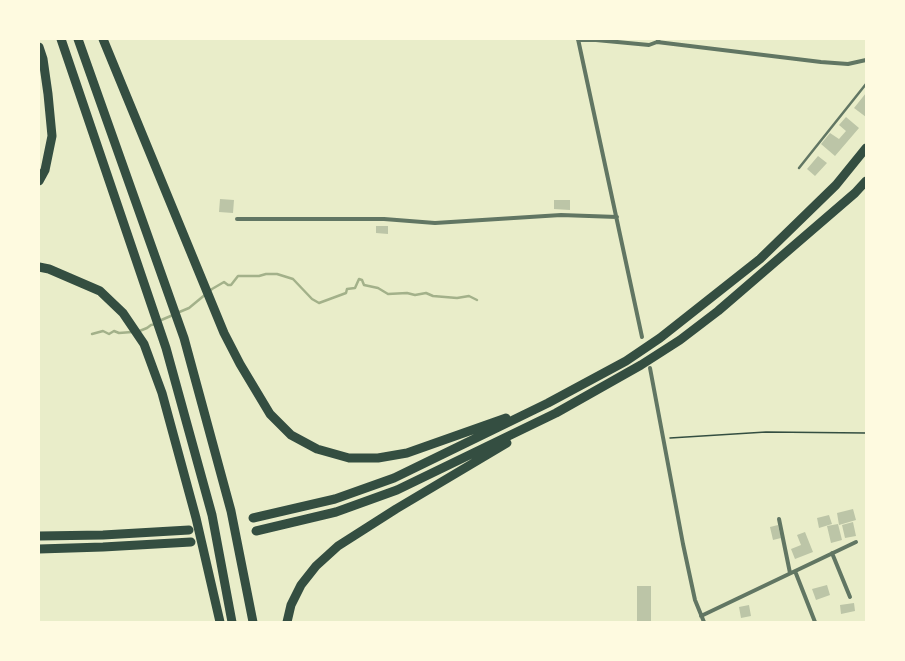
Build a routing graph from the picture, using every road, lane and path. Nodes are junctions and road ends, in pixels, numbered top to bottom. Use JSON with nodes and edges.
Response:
{"nodes":[{"id":1,"x":61,"y":39,"type":"edge"},
{"id":2,"x":78,"y":39,"type":"edge"},
{"id":3,"x":103,"y":39,"type":"edge"},
{"id":4,"x":578,"y":40,"type":"edge"},
{"id":5,"x":658,"y":41,"type":"edge"},
{"id":6,"x":39,"y":48,"type":"edge"},
{"id":7,"x":866,"y":60,"type":"edge"},
{"id":8,"x":866,"y":84,"type":"edge"},
{"id":9,"x":866,"y":148,"type":"edge"},
{"id":10,"x":799,"y":168,"type":"dead end"},
{"id":11,"x":39,"y":181,"type":"edge"},
{"id":12,"x":866,"y":181,"type":"edge"},
{"id":13,"x":617,"y":218,"type":"junction"},
{"id":14,"x":237,"y":219,"type":"dead end"},
{"id":15,"x":39,"y":267,"type":"edge"},
{"id":16,"x":642,"y":337,"type":"dead end"},
{"id":17,"x":650,"y":368,"type":"dead end"},
{"id":18,"x":548,"y":403,"type":"junction"},
{"id":19,"x":556,"y":413,"type":"junction"},
{"id":20,"x":866,"y":433,"type":"edge"},
{"id":21,"x":662,"y":438,"type":"junction"},
{"id":22,"x":253,"y":518,"type":"dead end"},
{"id":23,"x":779,"y":519,"type":"dead end"},
{"id":24,"x":189,"y":530,"type":"dead end"},
{"id":25,"x":256,"y":531,"type":"dead end"},
{"id":26,"x":39,"y":536,"type":"edge"},
{"id":27,"x":191,"y":542,"type":"dead end"},
{"id":28,"x":856,"y":542,"type":"dead end"},
{"id":29,"x":39,"y":549,"type":"edge"},
{"id":30,"x":832,"y":553,"type":"junction"},
{"id":31,"x":795,"y":571,"type":"junction"},
{"id":32,"x":790,"y":573,"type":"junction"},
{"id":33,"x":850,"y":597,"type":"dead end"},
{"id":34,"x":701,"y":616,"type":"junction"},
{"id":35,"x":220,"y":622,"type":"edge"},
{"id":36,"x":232,"y":622,"type":"edge"},
{"id":37,"x":253,"y":622,"type":"edge"},
{"id":38,"x":287,"y":622,"type":"edge"},
{"id":39,"x":704,"y":622,"type":"edge"},
{"id":40,"x":815,"y":622,"type":"edge"}],
"edges":[{"from":1,"to":36,"type":"highway"},
{"from":2,"to":37,"type":"highway"},
{"from":3,"to":18,"type":"highway"},
{"from":4,"to":5,"type":"street"},
{"from":4,"to":13,"type":"street"},
{"from":5,"to":7,"type":"street"},
{"from":6,"to":11,"type":"highway"},
{"from":8,"to":10,"type":"lane"},
{"from":9,"to":18,"type":"highway"},
{"from":12,"to":19,"type":"highway"},
{"from":13,"to":14,"type":"street"},
{"from":13,"to":16,"type":"street"},
{"from":15,"to":35,"type":"highway"},
{"from":17,"to":21,"type":"street"},
{"from":18,"to":22,"type":"highway"},
{"from":19,"to":25,"type":"highway"},
{"from":19,"to":38,"type":"highway"},
{"from":20,"to":21,"type":"path"},
{"from":21,"to":34,"type":"street"},
{"from":23,"to":32,"type":"street"},
{"from":24,"to":26,"type":"highway"},
{"from":27,"to":29,"type":"highway"},
{"from":28,"to":30,"type":"street"},
{"from":30,"to":31,"type":"street"},
{"from":30,"to":33,"type":"street"},
{"from":31,"to":32,"type":"street"},
{"from":31,"to":40,"type":"street"},
{"from":32,"to":34,"type":"street"},
{"from":34,"to":39,"type":"street"}]}
